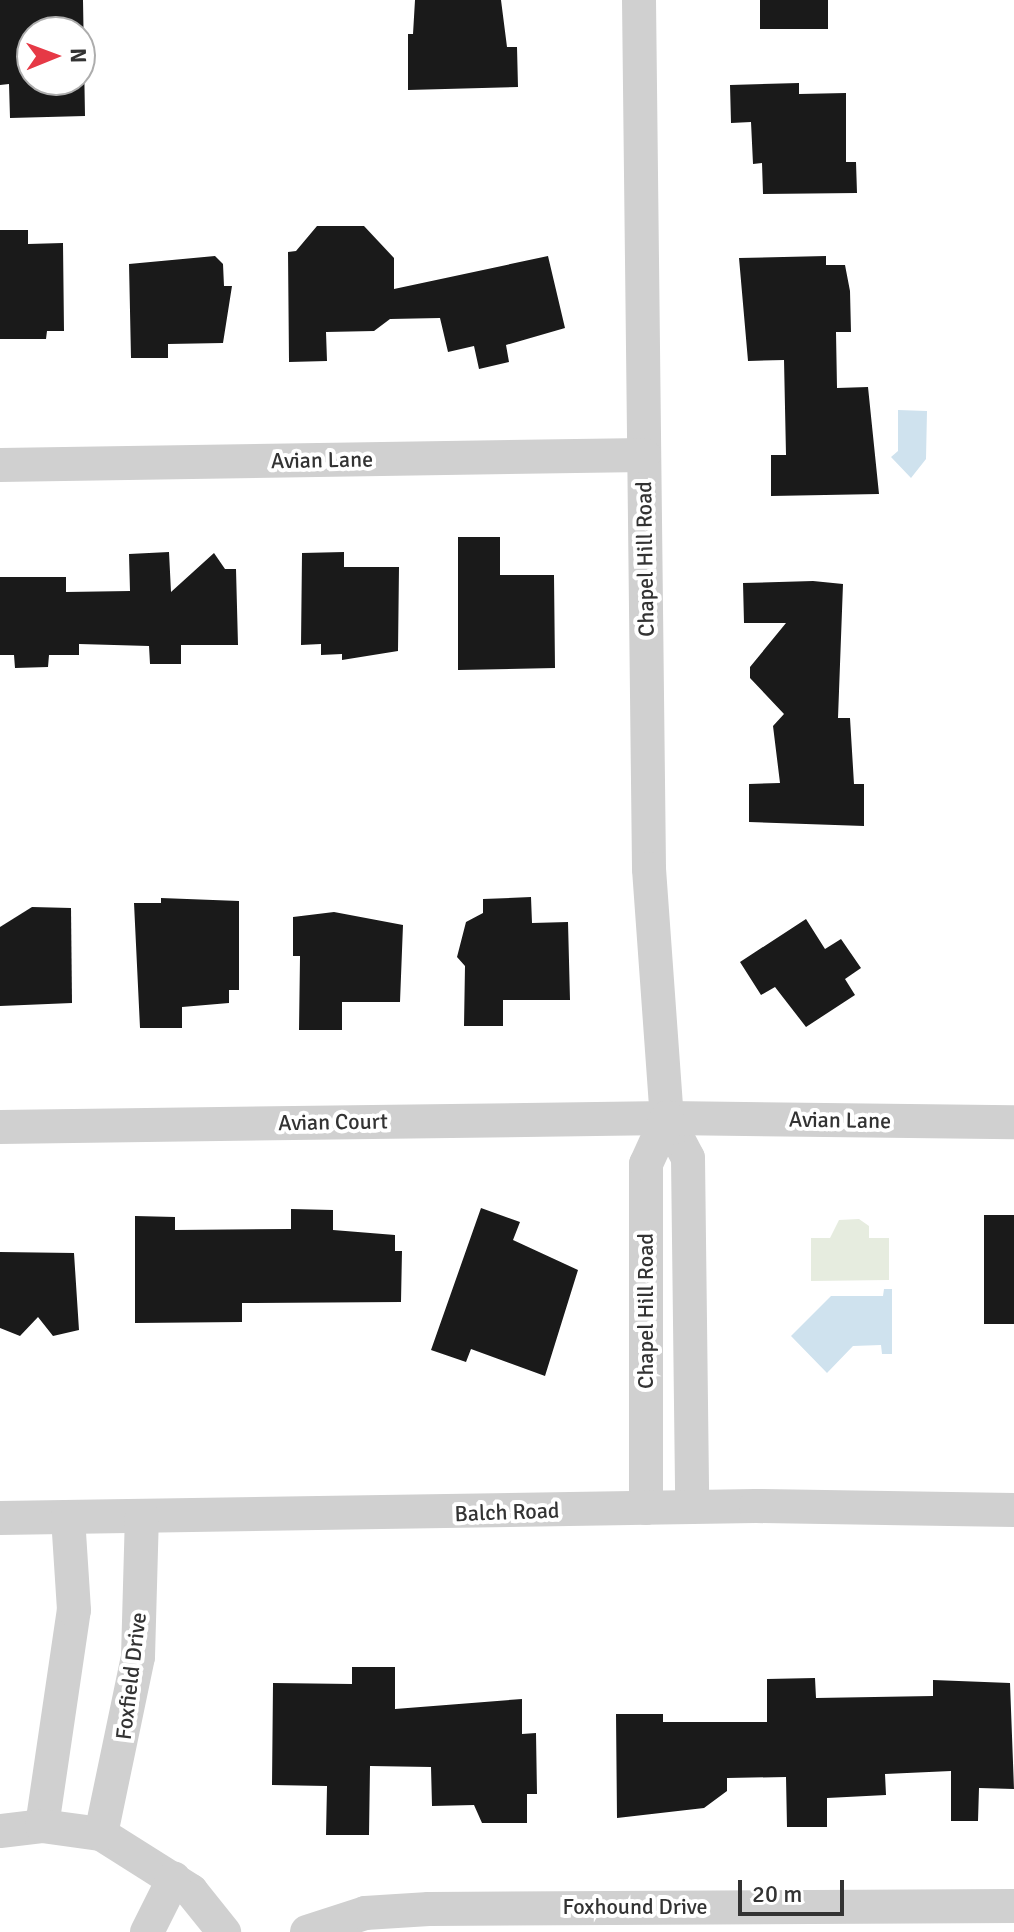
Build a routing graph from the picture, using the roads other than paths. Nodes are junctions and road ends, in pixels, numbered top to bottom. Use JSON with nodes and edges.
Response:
{"nodes":[{"id":1,"x":639,"y":0,"type":"edge"},
{"id":2,"x":644,"y":455,"type":"junction"},
{"id":3,"x":0,"y":465,"type":"edge"},
{"id":4,"x":667,"y":1118,"type":"junction"},
{"id":5,"x":1014,"y":1122,"type":"edge"},
{"id":6,"x":0,"y":1127,"type":"edge"},
{"id":7,"x":692,"y":1507,"type":"junction"},
{"id":8,"x":646,"y":1508,"type":"junction"},
{"id":9,"x":1014,"y":1510,"type":"edge"},
{"id":10,"x":142,"y":1516,"type":"junction"},
{"id":11,"x":68,"y":1517,"type":"junction"},
{"id":12,"x":0,"y":1518,"type":"edge"},
{"id":13,"x":42,"y":1826,"type":"junction"},
{"id":14,"x":0,"y":1831,"type":"edge"},
{"id":15,"x":101,"y":1834,"type":"junction"},
{"id":16,"x":174,"y":1878,"type":"junction"},
{"id":17,"x":1014,"y":1906,"type":"edge"},
{"id":18,"x":621,"y":1919,"type":"edge"},
{"id":19,"x":147,"y":1932,"type":"edge"},
{"id":20,"x":224,"y":1932,"type":"edge"},
{"id":21,"x":307,"y":1932,"type":"edge"}],
"edges":[{"from":1,"to":2,"type":"street","name":"Chapel Hill Road"},
{"from":2,"to":3,"type":"street","name":"Avian Lane"},
{"from":2,"to":4,"type":"street","name":"Chapel Hill Road"},
{"from":4,"to":5,"type":"street","name":"Avian Lane"},
{"from":4,"to":6,"type":"street","name":"Avian Court"},
{"from":4,"to":7,"type":"street","name":"Chapel Hill Road"},
{"from":4,"to":8,"type":"street","name":"Chapel Hill Road"},
{"from":7,"to":8,"type":"street","name":"Balch Road"},
{"from":7,"to":9,"type":"street","name":"Balch Road"},
{"from":8,"to":10,"type":"street","name":"Balch Road"},
{"from":10,"to":11,"type":"street","name":"Balch Road"},
{"from":10,"to":15,"type":"street","name":"Foxfield Drive"},
{"from":11,"to":12,"type":"street","name":"Balch Road"},
{"from":11,"to":13,"type":"street"},
{"from":13,"to":14,"type":"street"},
{"from":13,"to":15,"type":"street"},
{"from":15,"to":16,"type":"street"},
{"from":16,"to":19,"type":"street"},
{"from":16,"to":20,"type":"street"},
{"from":17,"to":18,"type":"street","name":"Foxhound Drive"},
{"from":18,"to":21,"type":"street","name":"Foxhound Drive"}]}
